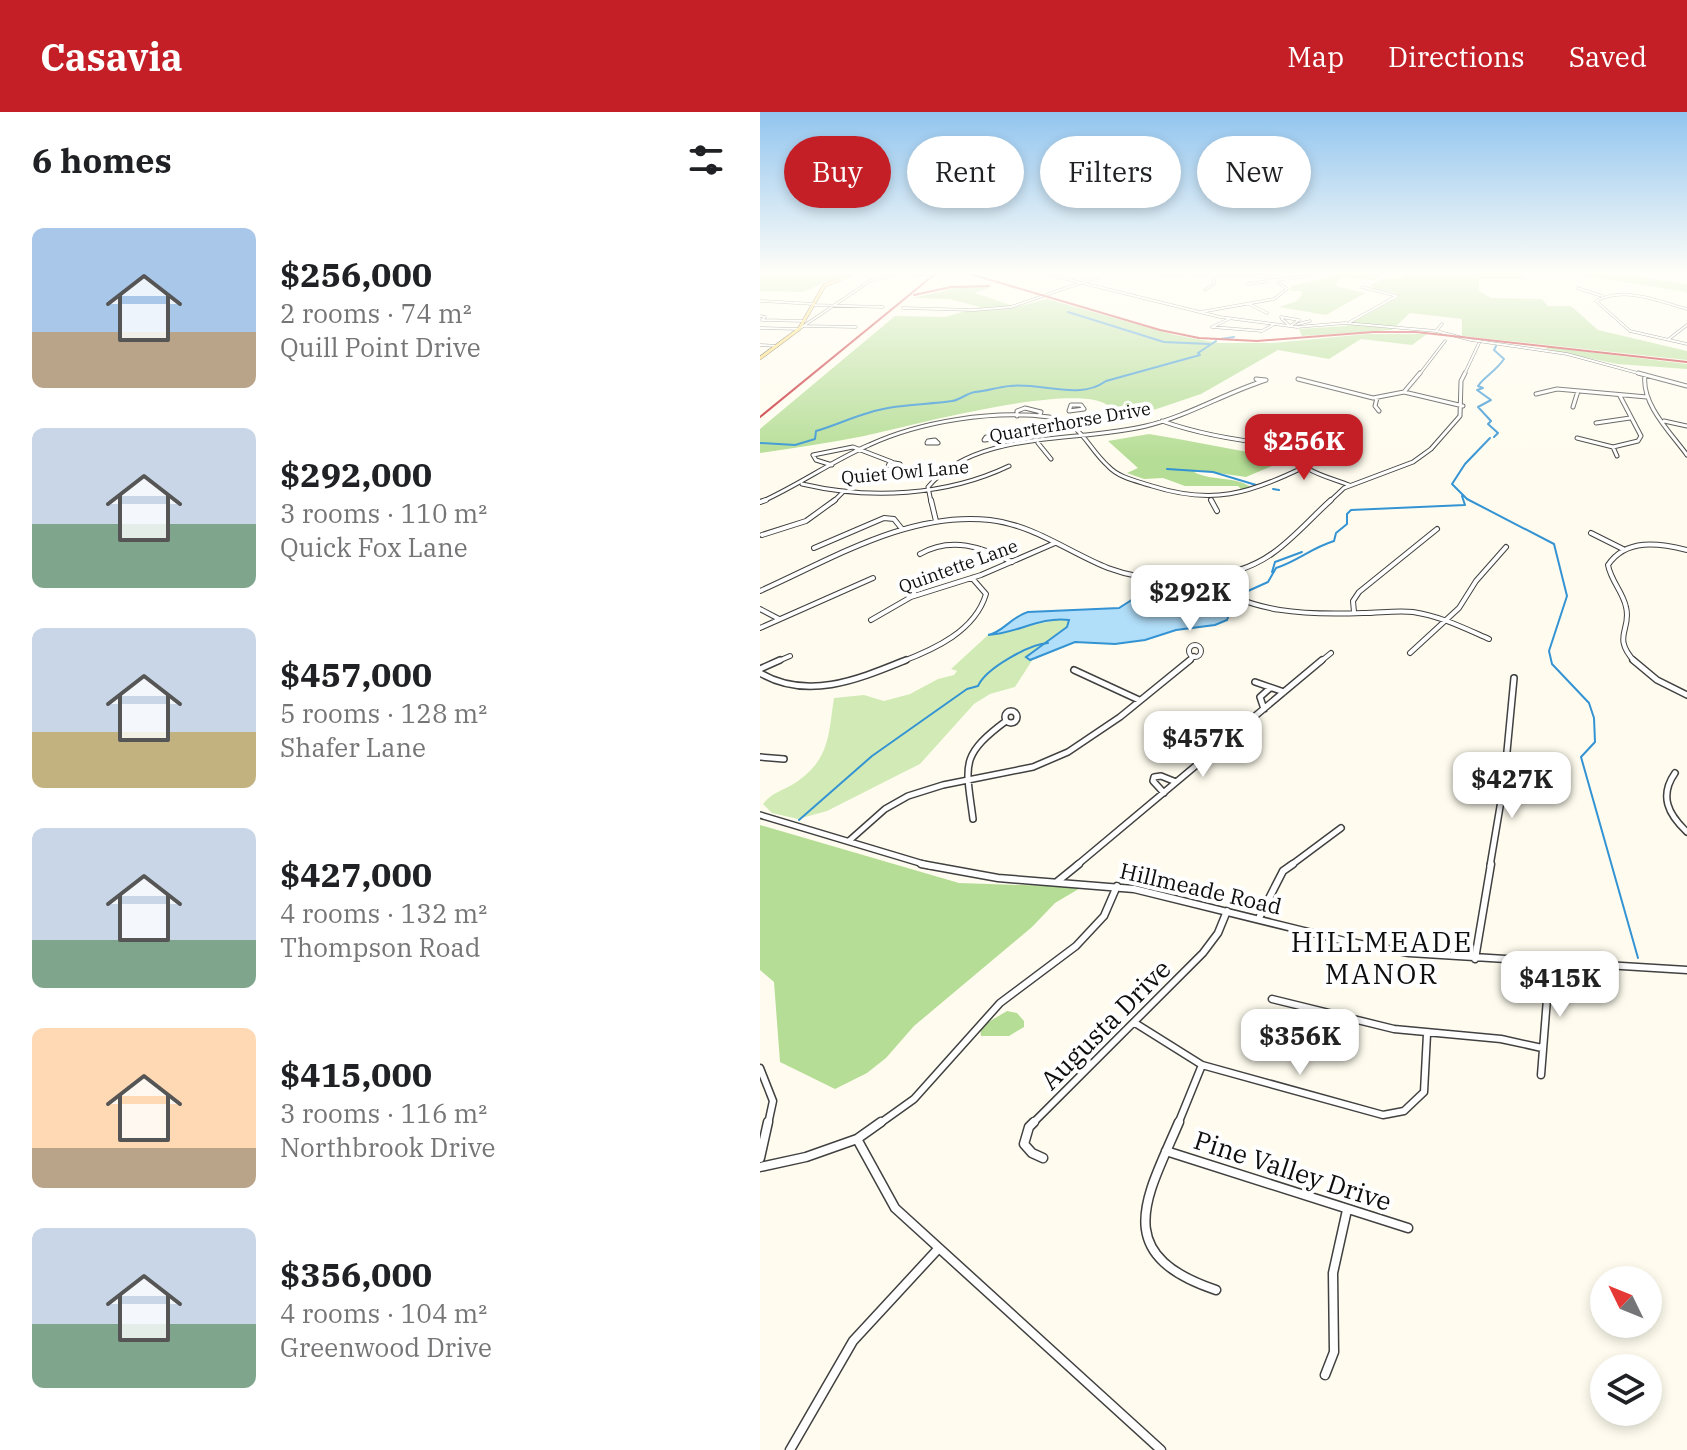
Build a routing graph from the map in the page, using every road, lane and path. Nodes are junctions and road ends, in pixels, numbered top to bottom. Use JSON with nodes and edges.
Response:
{"nodes":[{"id":1,"x":789,"y":336,"type":"edge"},
{"id":2,"x":1462,"y":336,"type":"edge"},
{"id":3,"x":1655,"y":336,"type":"edge"},
{"id":4,"x":1673,"y":336,"type":"edge"},
{"id":5,"x":1668,"y":340,"type":"junction"},
{"id":6,"x":1445,"y":341,"type":"dead end"},
{"id":7,"x":1480,"y":341,"type":"junction"},
{"id":8,"x":1687,"y":344,"type":"edge"},
{"id":9,"x":760,"y":345,"type":"edge"},
{"id":10,"x":777,"y":346,"type":"junction"},
{"id":11,"x":760,"y":358,"type":"edge"},
{"id":12,"x":1645,"y":375,"type":"junction"},
{"id":13,"x":1298,"y":379,"type":"dead end"},
{"id":14,"x":1258,"y":381,"type":"dead end"},
{"id":15,"x":1687,"y":386,"type":"edge"},
{"id":16,"x":1578,"y":391,"type":"junction"},
{"id":17,"x":1371,"y":392,"type":"dead end"},
{"id":18,"x":1404,"y":392,"type":"junction"},
{"id":19,"x":1536,"y":394,"type":"dead end"},
{"id":20,"x":1620,"y":396,"type":"junction"},
{"id":21,"x":1367,"y":397,"type":"junction"},
{"id":22,"x":1647,"y":397,"type":"junction"},
{"id":23,"x":1377,"y":398,"type":"junction"},
{"id":24,"x":1463,"y":406,"type":"junction"},
{"id":25,"x":1573,"y":407,"type":"dead end"},
{"id":26,"x":1069,"y":411,"type":"dead end"},
{"id":27,"x":1379,"y":411,"type":"dead end"},
{"id":28,"x":1055,"y":418,"type":"junction"},
{"id":29,"x":1630,"y":418,"type":"junction"},
{"id":30,"x":1161,"y":421,"type":"junction"},
{"id":31,"x":1663,"y":421,"type":"junction"},
{"id":32,"x":1596,"y":423,"type":"dead end"},
{"id":33,"x":1687,"y":426,"type":"edge"},
{"id":34,"x":1087,"y":436,"type":"junction"},
{"id":35,"x":1577,"y":438,"type":"dead end"},
{"id":36,"x":991,"y":441,"type":"dead end"},
{"id":37,"x":1038,"y":443,"type":"junction"},
{"id":38,"x":1289,"y":447,"type":"junction"},
{"id":39,"x":1318,"y":447,"type":"dead end"},
{"id":40,"x":1613,"y":447,"type":"junction"},
{"id":41,"x":862,"y":449,"type":"junction"},
{"id":42,"x":996,"y":449,"type":"junction"},
{"id":43,"x":1687,"y":455,"type":"edge"},
{"id":44,"x":1617,"y":456,"type":"dead end"},
{"id":45,"x":1051,"y":459,"type":"dead end"},
{"id":46,"x":892,"y":462,"type":"dead end"},
{"id":47,"x":833,"y":466,"type":"junction"},
{"id":48,"x":1009,"y":466,"type":"dead end"},
{"id":49,"x":1304,"y":467,"type":"junction"},
{"id":50,"x":801,"y":484,"type":"junction"},
{"id":51,"x":1350,"y":485,"type":"junction"},
{"id":52,"x":928,"y":487,"type":"junction"},
{"id":53,"x":843,"y":492,"type":"junction"},
{"id":54,"x":760,"y":499,"type":"edge"},
{"id":55,"x":1211,"y":499,"type":"junction"},
{"id":56,"x":1217,"y":511,"type":"dead end"},
{"id":57,"x":936,"y":521,"type":"junction"},
{"id":58,"x":902,"y":529,"type":"junction"},
{"id":59,"x":1437,"y":529,"type":"dead end"},
{"id":60,"x":1591,"y":533,"type":"dead end"},
{"id":61,"x":762,"y":535,"type":"dead end"},
{"id":62,"x":1056,"y":543,"type":"junction"},
{"id":63,"x":1506,"y":547,"type":"dead end"},
{"id":64,"x":814,"y":548,"type":"dead end"},
{"id":65,"x":1623,"y":550,"type":"junction"},
{"id":66,"x":1687,"y":550,"type":"edge"},
{"id":67,"x":920,"y":554,"type":"dead end"},
{"id":68,"x":1013,"y":562,"type":"junction"},
{"id":69,"x":873,"y":578,"type":"dead end"},
{"id":70,"x":972,"y":578,"type":"junction"},
{"id":71,"x":1202,"y":578,"type":"junction"},
{"id":72,"x":760,"y":591,"type":"edge"},
{"id":73,"x":760,"y":609,"type":"edge"},
{"id":74,"x":1354,"y":612,"type":"junction"},
{"id":75,"x":779,"y":619,"type":"junction"},
{"id":76,"x":871,"y":620,"type":"dead end"},
{"id":77,"x":1446,"y":620,"type":"junction"},
{"id":78,"x":760,"y":628,"type":"edge"},
{"id":79,"x":1489,"y":639,"type":"dead end"},
{"id":80,"x":1331,"y":653,"type":"dead end"},
{"id":81,"x":1410,"y":653,"type":"dead end"},
{"id":82,"x":790,"y":656,"type":"dead end"},
{"id":83,"x":1194,"y":656,"type":"dead end"},
{"id":84,"x":1074,"y":670,"type":"dead end"},
{"id":85,"x":760,"y":671,"type":"edge"},
{"id":86,"x":1514,"y":678,"type":"dead end"},
{"id":87,"x":1255,"y":682,"type":"dead end"},
{"id":88,"x":1269,"y":689,"type":"junction"},
{"id":89,"x":1285,"y":692,"type":"junction"},
{"id":90,"x":1687,"y":695,"type":"edge"},
{"id":91,"x":1139,"y":700,"type":"junction"},
{"id":92,"x":1264,"y":709,"type":"junction"},
{"id":93,"x":1006,"y":721,"type":"dead end"},
{"id":94,"x":760,"y":757,"type":"edge"},
{"id":95,"x":784,"y":759,"type":"dead end"},
{"id":96,"x":1675,"y":773,"type":"dead end"},
{"id":97,"x":969,"y":781,"type":"junction"},
{"id":98,"x":1176,"y":782,"type":"junction"},
{"id":99,"x":1164,"y":793,"type":"junction"},
{"id":100,"x":760,"y":815,"type":"edge"},
{"id":101,"x":973,"y":819,"type":"dead end"},
{"id":102,"x":1341,"y":828,"type":"dead end"},
{"id":103,"x":1687,"y":832,"type":"edge"},
{"id":104,"x":849,"y":840,"type":"junction"},
{"id":105,"x":1057,"y":882,"type":"junction"},
{"id":106,"x":1117,"y":886,"type":"junction"},
{"id":107,"x":1227,"y":911,"type":"junction"},
{"id":108,"x":1259,"y":918,"type":"junction"},
{"id":109,"x":1475,"y":959,"type":"junction"},
{"id":110,"x":1550,"y":961,"type":"junction"},
{"id":111,"x":1687,"y":970,"type":"edge"},
{"id":112,"x":1272,"y":999,"type":"dead end"},
{"id":113,"x":1135,"y":1023,"type":"junction"},
{"id":114,"x":1427,"y":1034,"type":"junction"},
{"id":115,"x":1542,"y":1048,"type":"junction"},
{"id":116,"x":1202,"y":1065,"type":"junction"},
{"id":117,"x":760,"y":1068,"type":"edge"},
{"id":118,"x":1541,"y":1075,"type":"dead end"},
{"id":119,"x":857,"y":1139,"type":"junction"},
{"id":120,"x":1166,"y":1151,"type":"junction"},
{"id":121,"x":760,"y":1158,"type":"edge"},
{"id":122,"x":1043,"y":1158,"type":"dead end"},
{"id":123,"x":760,"y":1167,"type":"edge"},
{"id":124,"x":1347,"y":1210,"type":"junction"},
{"id":125,"x":1408,"y":1228,"type":"dead end"},
{"id":126,"x":938,"y":1249,"type":"junction"},
{"id":127,"x":1216,"y":1290,"type":"dead end"},
{"id":128,"x":1325,"y":1375,"type":"dead end"},
{"id":129,"x":790,"y":1450,"type":"edge"},
{"id":130,"x":1161,"y":1450,"type":"edge"}],
"edges":[{"from":1,"to":10,"type":"main road"},
{"from":2,"to":7,"type":"street"},
{"from":3,"to":5,"type":"street"},
{"from":4,"to":5,"type":"street"},
{"from":5,"to":8,"type":"street"},
{"from":6,"to":18,"type":"street"},
{"from":7,"to":12,"type":"street"},
{"from":7,"to":24,"type":"street"},
{"from":9,"to":10,"type":"street"},
{"from":10,"to":11,"type":"main road"},
{"from":12,"to":15,"type":"street"},
{"from":12,"to":22,"type":"street"},
{"from":13,"to":21,"type":"street"},
{"from":14,"to":30,"type":"street","name":"Quarterhorse Drive"},
{"from":16,"to":19,"type":"street"},
{"from":16,"to":20,"type":"street"},
{"from":16,"to":25,"type":"street"},
{"from":17,"to":21,"type":"street"},
{"from":18,"to":23,"type":"street"},
{"from":18,"to":24,"type":"street"},
{"from":20,"to":22,"type":"street"},
{"from":20,"to":29,"type":"street"},
{"from":21,"to":23,"type":"street"},
{"from":22,"to":31,"type":"street"},
{"from":23,"to":27,"type":"street"},
{"from":24,"to":51,"type":"street"},
{"from":26,"to":28,"type":"street"},
{"from":28,"to":34,"type":"street"},
{"from":28,"to":41,"type":"street"},
{"from":29,"to":32,"type":"street"},
{"from":29,"to":40,"type":"street"},
{"from":30,"to":34,"type":"street","name":"Quarterhorse Drive"},
{"from":30,"to":38,"type":"street"},
{"from":31,"to":33,"type":"street"},
{"from":31,"to":43,"type":"street"},
{"from":34,"to":37,"type":"street","name":"Quarterhorse Drive"},
{"from":34,"to":55,"type":"street"},
{"from":35,"to":40,"type":"street"},
{"from":36,"to":42,"type":"street"},
{"from":37,"to":42,"type":"street","name":"Quarterhorse Drive"},
{"from":37,"to":45,"type":"street"},
{"from":38,"to":39,"type":"street"},
{"from":38,"to":49,"type":"street"},
{"from":40,"to":44,"type":"street"},
{"from":41,"to":46,"type":"street"},
{"from":41,"to":47,"type":"street"},
{"from":41,"to":47,"type":"street"},
{"from":42,"to":52,"type":"street","name":"Quarterhorse Drive"},
{"from":47,"to":50,"type":"street"},
{"from":48,"to":52,"type":"street","name":"Quiet Owl Lane"},
{"from":49,"to":51,"type":"street"},
{"from":49,"to":55,"type":"street"},
{"from":50,"to":53,"type":"street","name":"Quiet Owl Lane"},
{"from":50,"to":54,"type":"street"},
{"from":51,"to":71,"type":"street"},
{"from":52,"to":53,"type":"street","name":"Quiet Owl Lane"},
{"from":52,"to":57,"type":"street"},
{"from":53,"to":61,"type":"street"},
{"from":55,"to":56,"type":"street"},
{"from":57,"to":58,"type":"street"},
{"from":57,"to":62,"type":"street"},
{"from":58,"to":64,"type":"street"},
{"from":58,"to":72,"type":"street"},
{"from":59,"to":74,"type":"street"},
{"from":60,"to":65,"type":"street"},
{"from":62,"to":68,"type":"street","name":"Quintette Lane"},
{"from":62,"to":71,"type":"street"},
{"from":63,"to":77,"type":"street"},
{"from":65,"to":66,"type":"street"},
{"from":65,"to":90,"type":"street"},
{"from":67,"to":68,"type":"street"},
{"from":68,"to":70,"type":"street","name":"Quintette Lane"},
{"from":69,"to":75,"type":"street"},
{"from":70,"to":76,"type":"street","name":"Quintette Lane"},
{"from":70,"to":85,"type":"street"},
{"from":71,"to":74,"type":"street"},
{"from":73,"to":75,"type":"street"},
{"from":74,"to":77,"type":"street"},
{"from":75,"to":78,"type":"street"},
{"from":77,"to":79,"type":"street"},
{"from":77,"to":81,"type":"street"},
{"from":80,"to":89,"type":"street"},
{"from":82,"to":85,"type":"street"},
{"from":83,"to":91,"type":"street"},
{"from":84,"to":91,"type":"street"},
{"from":86,"to":109,"type":"street"},
{"from":87,"to":88,"type":"street"},
{"from":88,"to":89,"type":"street"},
{"from":88,"to":92,"type":"street"},
{"from":89,"to":92,"type":"street"},
{"from":91,"to":97,"type":"street"},
{"from":92,"to":98,"type":"street"},
{"from":93,"to":97,"type":"street"},
{"from":94,"to":95,"type":"street"},
{"from":96,"to":103,"type":"street"},
{"from":97,"to":101,"type":"street"},
{"from":97,"to":104,"type":"street"},
{"from":98,"to":99,"type":"street"},
{"from":98,"to":99,"type":"street"},
{"from":99,"to":105,"type":"street"},
{"from":100,"to":104,"type":"street","name":"Hillmeade Road"},
{"from":102,"to":108,"type":"street"},
{"from":104,"to":105,"type":"street","name":"Hillmeade Road"},
{"from":105,"to":106,"type":"street","name":"Hillmeade Road"},
{"from":106,"to":107,"type":"street","name":"Hillmeade Road"},
{"from":106,"to":119,"type":"street"},
{"from":107,"to":108,"type":"street","name":"Hillmeade Road"},
{"from":107,"to":113,"type":"street","name":"Augusta Drive"},
{"from":108,"to":109,"type":"street","name":"Hillmeade Road"},
{"from":109,"to":110,"type":"street","name":"Hillmeade Road"},
{"from":110,"to":111,"type":"street","name":"Hillmeade Road"},
{"from":110,"to":115,"type":"street"},
{"from":112,"to":114,"type":"street"},
{"from":113,"to":116,"type":"street"},
{"from":113,"to":122,"type":"street","name":"Augusta Drive"},
{"from":114,"to":115,"type":"street"},
{"from":114,"to":116,"type":"street"},
{"from":115,"to":118,"type":"street"},
{"from":116,"to":120,"type":"street"},
{"from":117,"to":121,"type":"street"},
{"from":119,"to":123,"type":"street"},
{"from":119,"to":126,"type":"street"},
{"from":120,"to":124,"type":"street","name":"Pine Valley Drive"},
{"from":120,"to":127,"type":"street"},
{"from":124,"to":125,"type":"street","name":"Pine Valley Drive"},
{"from":124,"to":128,"type":"street"},
{"from":126,"to":129,"type":"street"},
{"from":126,"to":130,"type":"street"}]}
